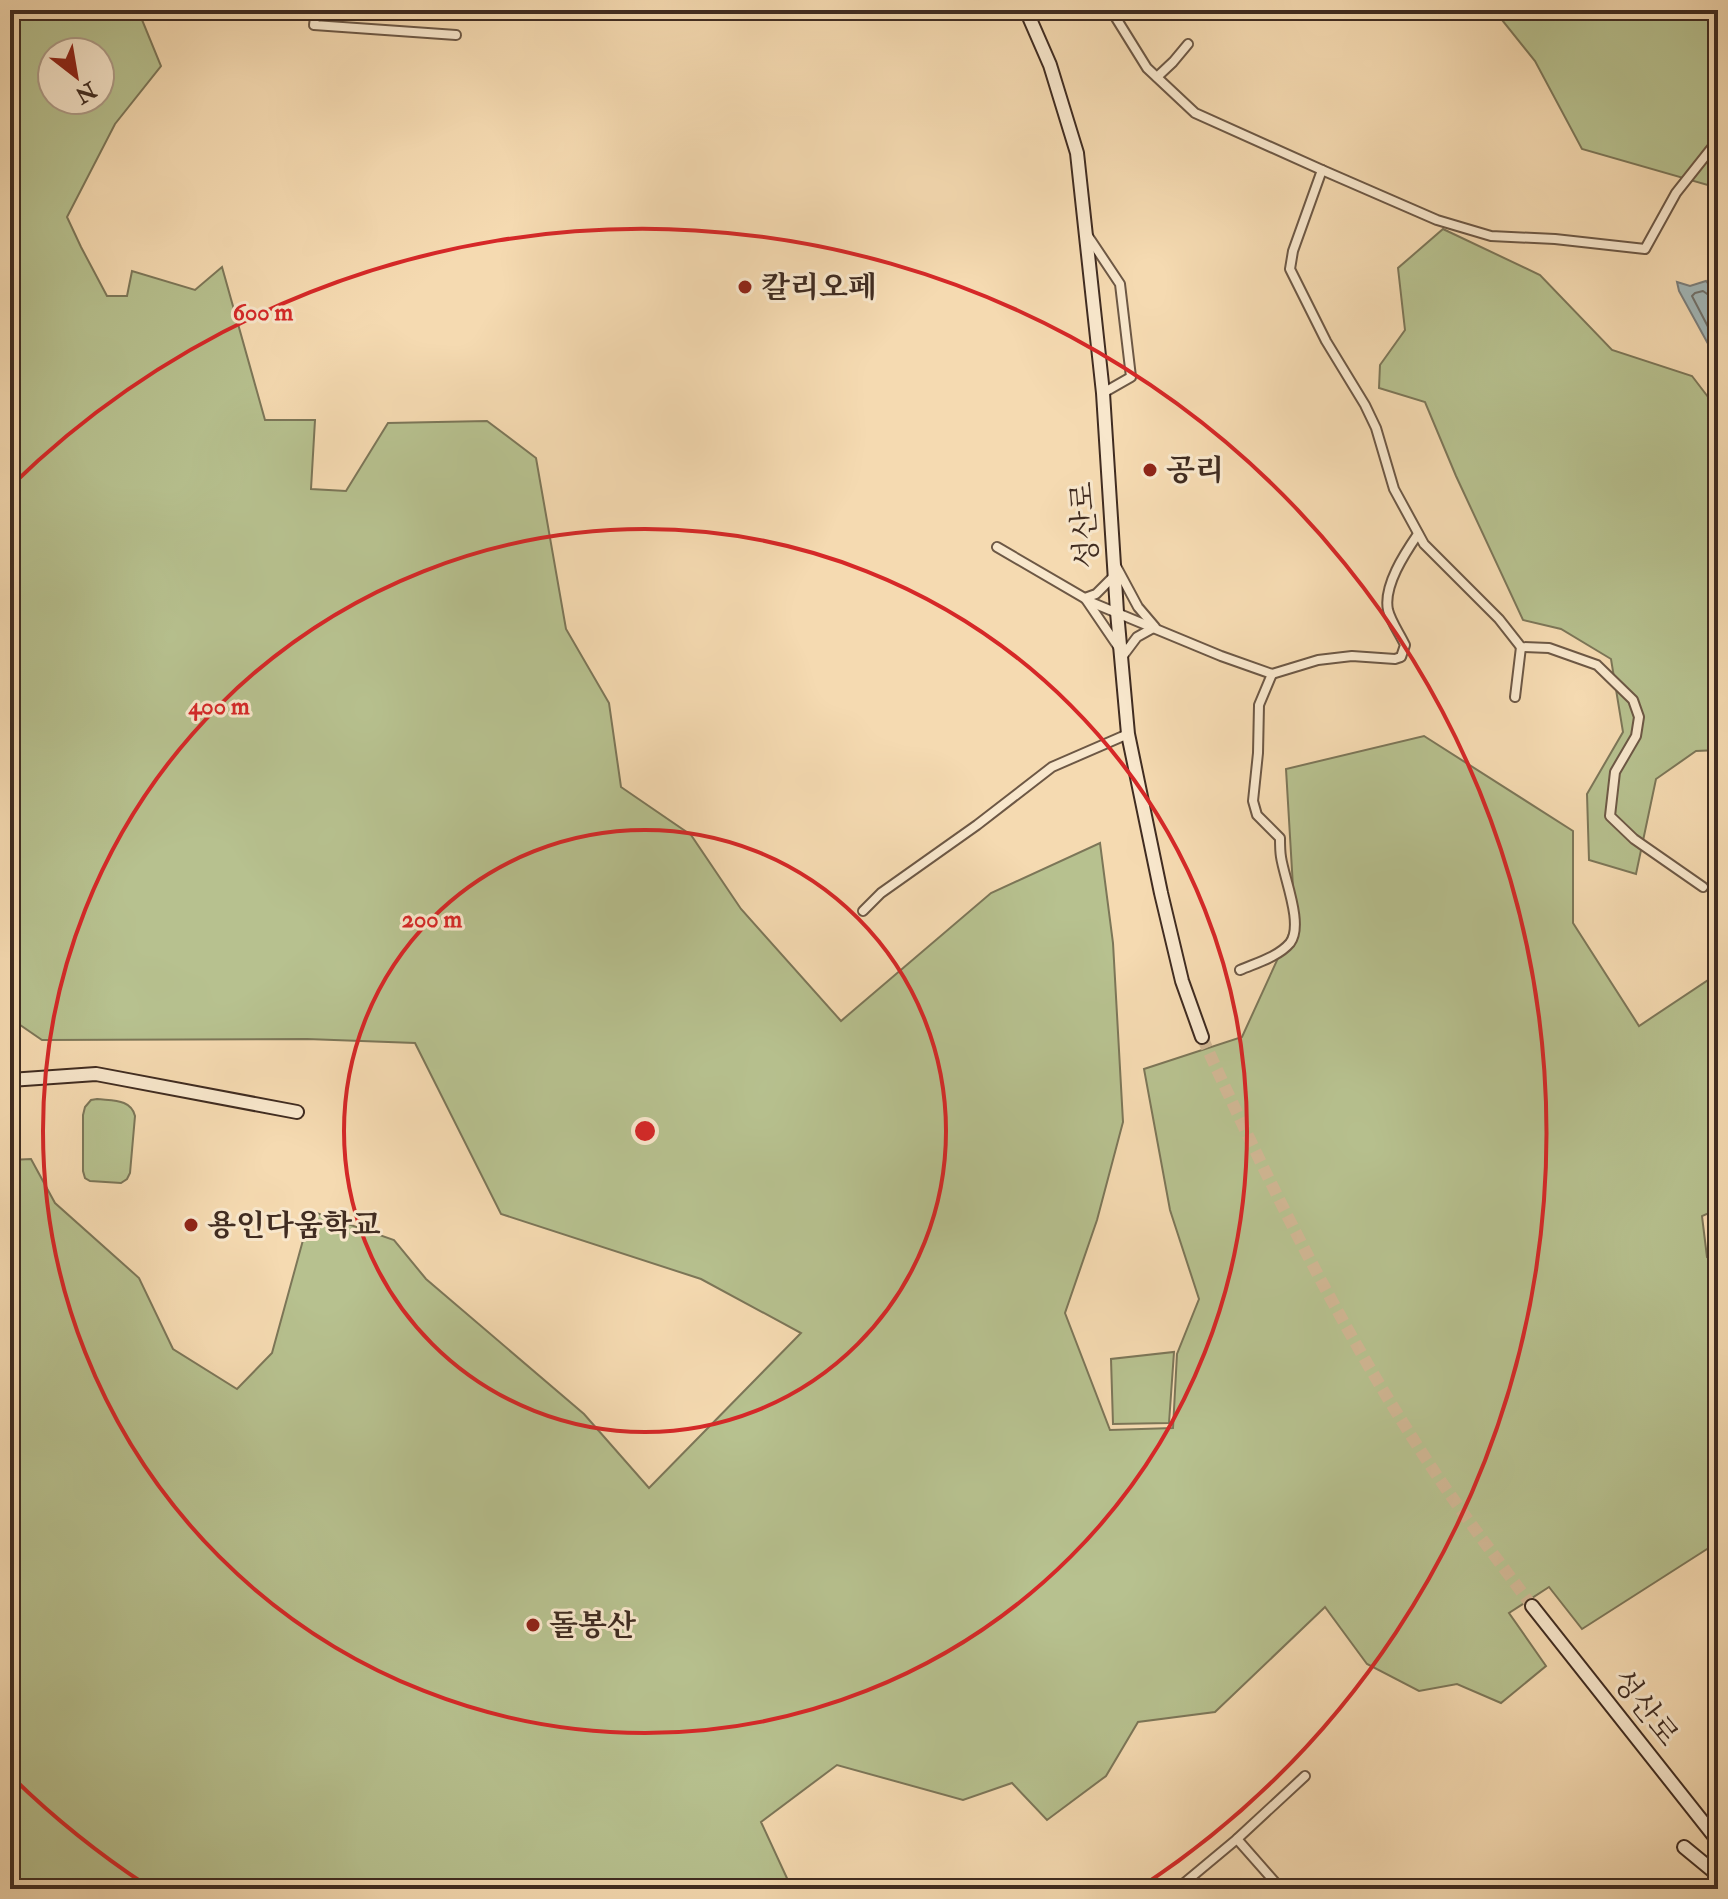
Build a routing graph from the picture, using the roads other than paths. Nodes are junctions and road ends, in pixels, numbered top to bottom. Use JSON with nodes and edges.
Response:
{"nodes":[{"id":1,"x":316,"y":10,"type":"edge"},
{"id":2,"x":1026,"y":10,"type":"edge"},
{"id":3,"x":1111,"y":10,"type":"edge"},
{"id":4,"x":456,"y":35,"type":"dead end"},
{"id":5,"x":1188,"y":44,"type":"dead end"},
{"id":6,"x":1157,"y":77,"type":"junction"},
{"id":7,"x":1718,"y":140,"type":"edge"},
{"id":8,"x":1322,"y":170,"type":"junction"},
{"id":9,"x":1086,"y":232,"type":"junction"},
{"id":10,"x":1103,"y":393,"type":"junction"},
{"id":11,"x":1418,"y":534,"type":"junction"},
{"id":12,"x":997,"y":547,"type":"dead end"},
{"id":13,"x":1114,"y":569,"type":"junction"},
{"id":14,"x":1085,"y":598,"type":"junction"},
{"id":15,"x":1117,"y":612,"type":"junction"},
{"id":16,"x":1155,"y":627,"type":"junction"},
{"id":17,"x":1521,"y":647,"type":"junction"},
{"id":18,"x":1121,"y":653,"type":"junction"},
{"id":19,"x":1272,"y":674,"type":"junction"},
{"id":20,"x":1515,"y":697,"type":"dead end"},
{"id":21,"x":1128,"y":734,"type":"junction"},
{"id":22,"x":1703,"y":887,"type":"dead end"},
{"id":23,"x":863,"y":911,"type":"dead end"},
{"id":24,"x":1240,"y":970,"type":"dead end"},
{"id":25,"x":1202,"y":1037,"type":"tunnel mouth"},
{"id":26,"x":10,"y":1080,"type":"edge"},
{"id":27,"x":297,"y":1112,"type":"dead end"},
{"id":28,"x":1532,"y":1606,"type":"tunnel mouth"},
{"id":29,"x":1305,"y":1776,"type":"dead end"},
{"id":30,"x":1237,"y":1839,"type":"junction"},
{"id":31,"x":1718,"y":1841,"type":"edge"},
{"id":32,"x":1684,"y":1847,"type":"dead end"},
{"id":33,"x":1718,"y":1875,"type":"edge"},
{"id":34,"x":1177,"y":1889,"type":"edge"},
{"id":35,"x":1281,"y":1889,"type":"edge"}],
"edges":[{"from":1,"to":4,"type":"street"},
{"from":2,"to":9,"type":"main road","name":"성산로"},
{"from":3,"to":6,"type":"street"},
{"from":5,"to":6,"type":"street"},
{"from":6,"to":8,"type":"street"},
{"from":7,"to":8,"type":"street"},
{"from":8,"to":11,"type":"street"},
{"from":9,"to":10,"type":"main road","name":"성산로"},
{"from":9,"to":10,"type":"street"},
{"from":10,"to":13,"type":"main road","name":"성산로"},
{"from":11,"to":17,"type":"street"},
{"from":11,"to":19,"type":"street"},
{"from":12,"to":14,"type":"street"},
{"from":13,"to":14,"type":"street"},
{"from":13,"to":15,"type":"main road","name":"성산로"},
{"from":13,"to":16,"type":"street"},
{"from":14,"to":15,"type":"street"},
{"from":14,"to":18,"type":"street"},
{"from":15,"to":16,"type":"street"},
{"from":15,"to":18,"type":"main road","name":"성산로"},
{"from":16,"to":18,"type":"street"},
{"from":16,"to":19,"type":"street"},
{"from":17,"to":20,"type":"street"},
{"from":17,"to":22,"type":"street"},
{"from":18,"to":21,"type":"main road","name":"성산로"},
{"from":19,"to":24,"type":"street"},
{"from":21,"to":23,"type":"street"},
{"from":21,"to":25,"type":"main road","name":"성산로"},
{"from":26,"to":27,"type":"main road"},
{"from":28,"to":31,"type":"main road","name":"성산로"},
{"from":29,"to":30,"type":"street"},
{"from":30,"to":34,"type":"street"},
{"from":30,"to":35,"type":"street"},
{"from":32,"to":33,"type":"main road"}]}
